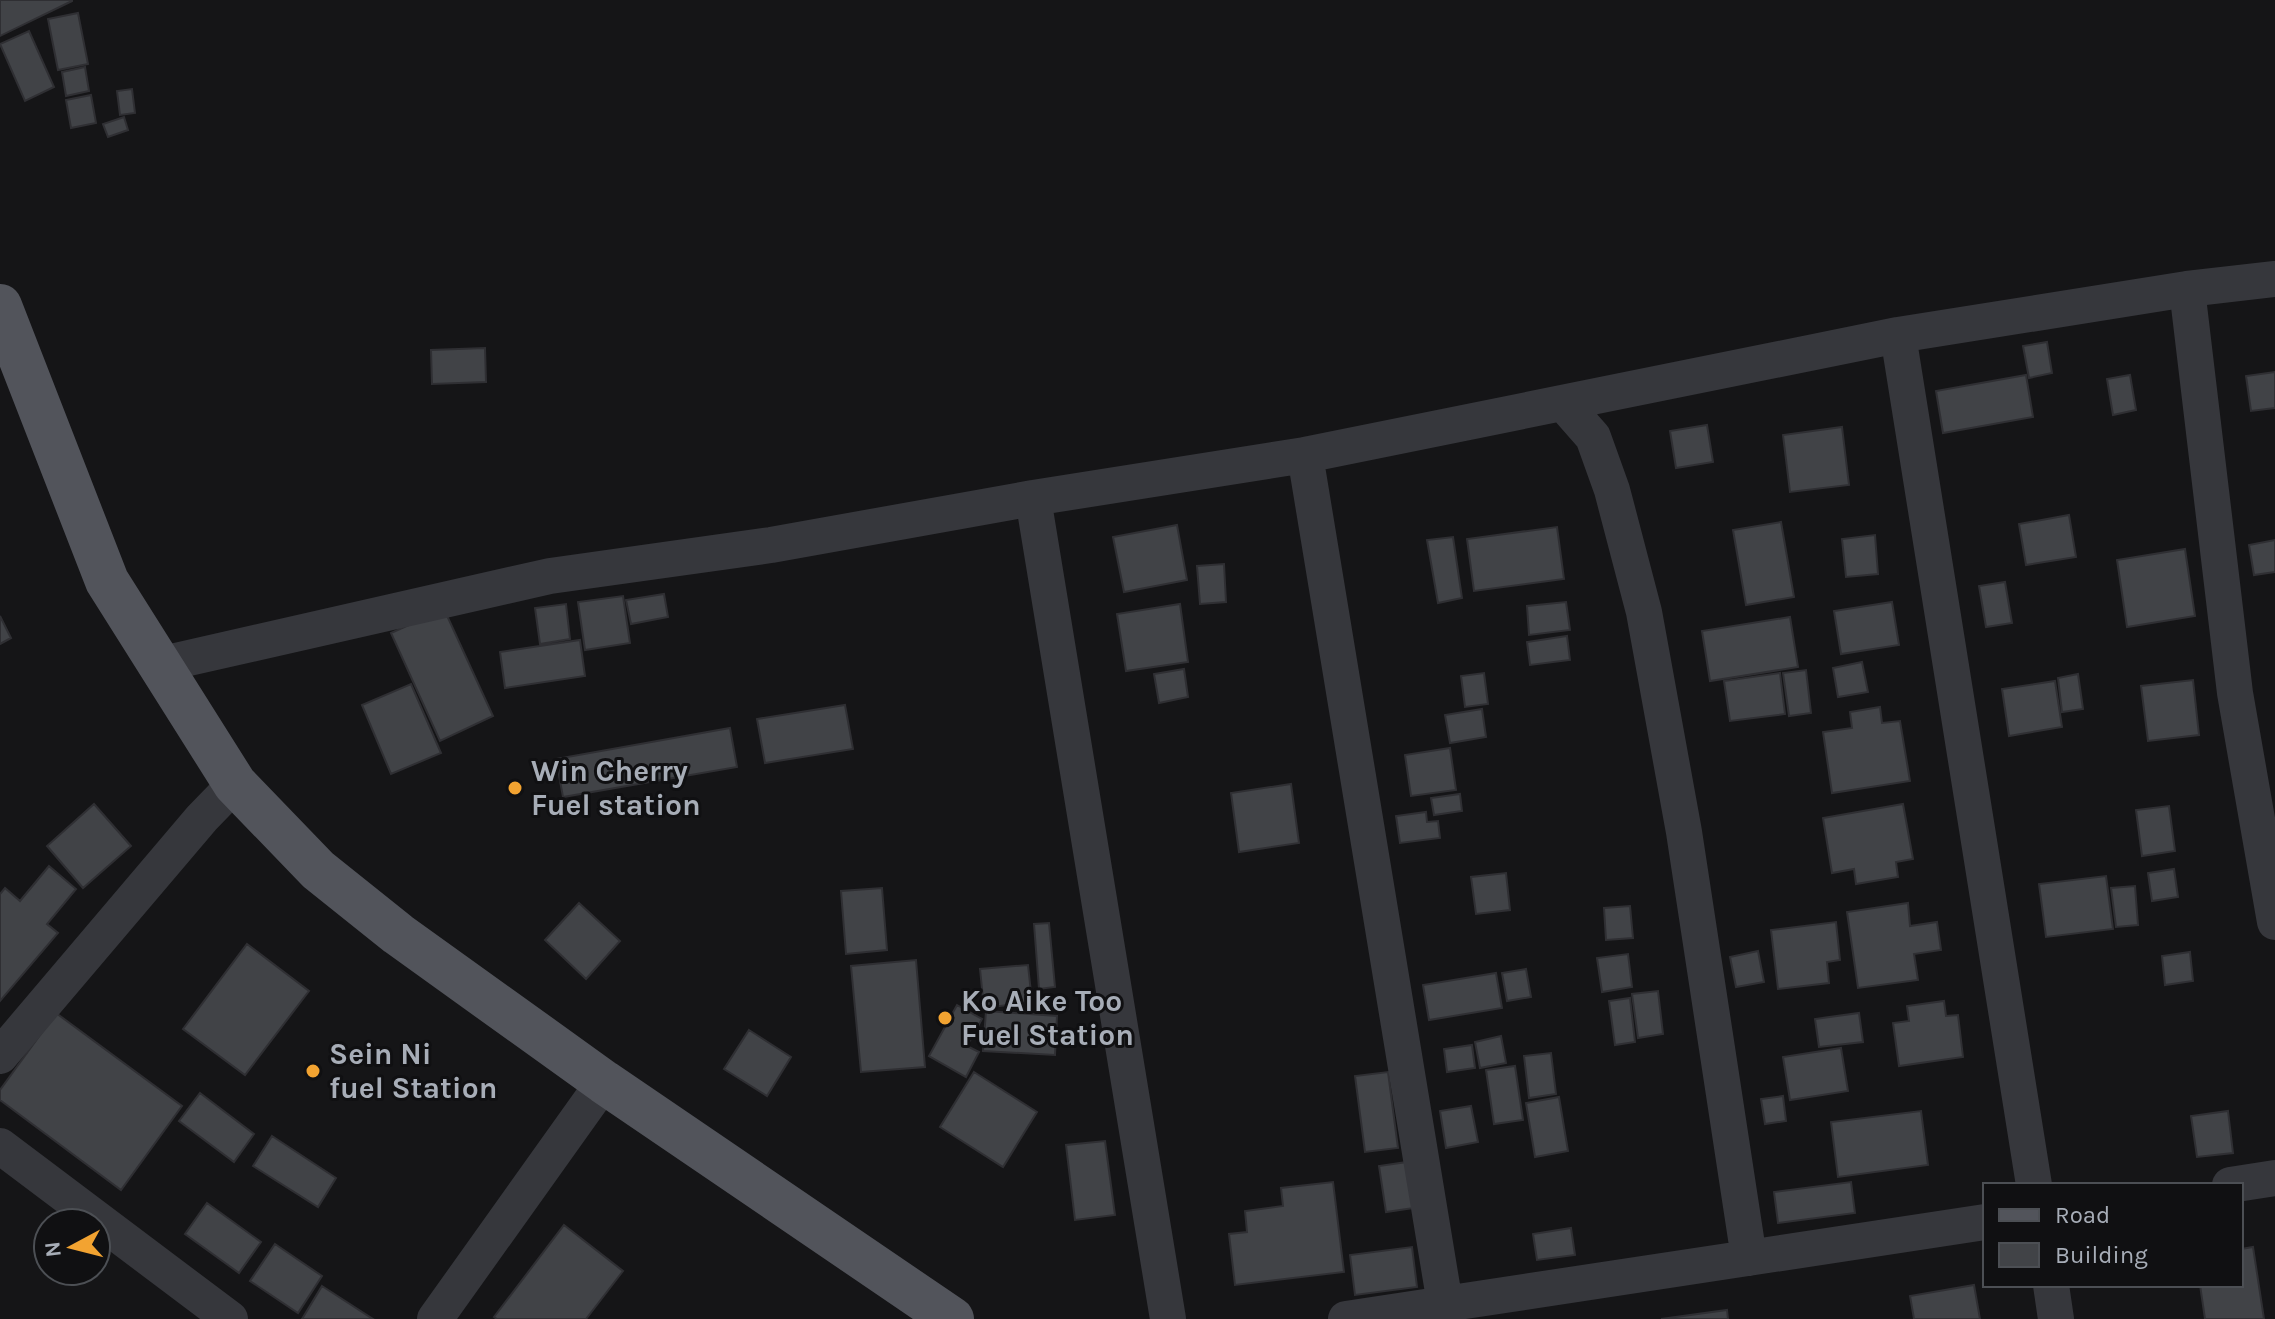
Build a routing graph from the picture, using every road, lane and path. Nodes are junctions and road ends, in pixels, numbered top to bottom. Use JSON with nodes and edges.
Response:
{"nodes":[{"id":1,"x":2275,"y":279,"type":"edge"},
{"id":2,"x":2187,"y":289,"type":"junction"},
{"id":3,"x":0,"y":306,"type":"edge"},
{"id":4,"x":1898,"y":335,"type":"junction"},
{"id":5,"x":1564,"y":404,"type":"junction"},
{"id":6,"x":1305,"y":455,"type":"junction"},
{"id":7,"x":1033,"y":498,"type":"junction"},
{"id":8,"x":158,"y":665,"type":"junction"},
{"id":9,"x":235,"y":784,"type":"junction"},
{"id":10,"x":2275,"y":922,"type":"edge"},
{"id":11,"x":0,"y":1056,"type":"edge"},
{"id":12,"x":604,"y":1082,"type":"junction"},
{"id":13,"x":0,"y":1146,"type":"edge"},
{"id":14,"x":2275,"y":1178,"type":"edge"},
{"id":15,"x":2034,"y":1183,"type":"edge"},
{"id":16,"x":2243,"y":1183,"type":"edge"},
{"id":17,"x":1983,"y":1222,"type":"edge"},
{"id":18,"x":1749,"y":1258,"type":"junction"},
{"id":19,"x":2051,"y":1287,"type":"edge"},
{"id":20,"x":1445,"y":1304,"type":"junction"},
{"id":21,"x":230,"y":1319,"type":"edge"},
{"id":22,"x":435,"y":1319,"type":"edge"},
{"id":23,"x":952,"y":1319,"type":"edge"},
{"id":24,"x":1168,"y":1319,"type":"edge"},
{"id":25,"x":1346,"y":1319,"type":"edge"},
{"id":26,"x":2056,"y":1319,"type":"edge"}],
"edges":[{"from":1,"to":2,"type":"street"},
{"from":2,"to":4,"type":"street"},
{"from":2,"to":10,"type":"street"},
{"from":3,"to":8,"type":"main road"},
{"from":4,"to":5,"type":"street"},
{"from":4,"to":15,"type":"street"},
{"from":5,"to":6,"type":"street"},
{"from":5,"to":18,"type":"street"},
{"from":6,"to":7,"type":"street"},
{"from":6,"to":20,"type":"street"},
{"from":7,"to":8,"type":"street"},
{"from":7,"to":24,"type":"street"},
{"from":8,"to":9,"type":"main road"},
{"from":9,"to":11,"type":"street"},
{"from":9,"to":12,"type":"main road"},
{"from":12,"to":22,"type":"street"},
{"from":12,"to":23,"type":"main road"},
{"from":13,"to":21,"type":"street"},
{"from":14,"to":16,"type":"street"},
{"from":17,"to":18,"type":"street"},
{"from":18,"to":20,"type":"street"},
{"from":19,"to":26,"type":"street"},
{"from":20,"to":25,"type":"street"}]}
